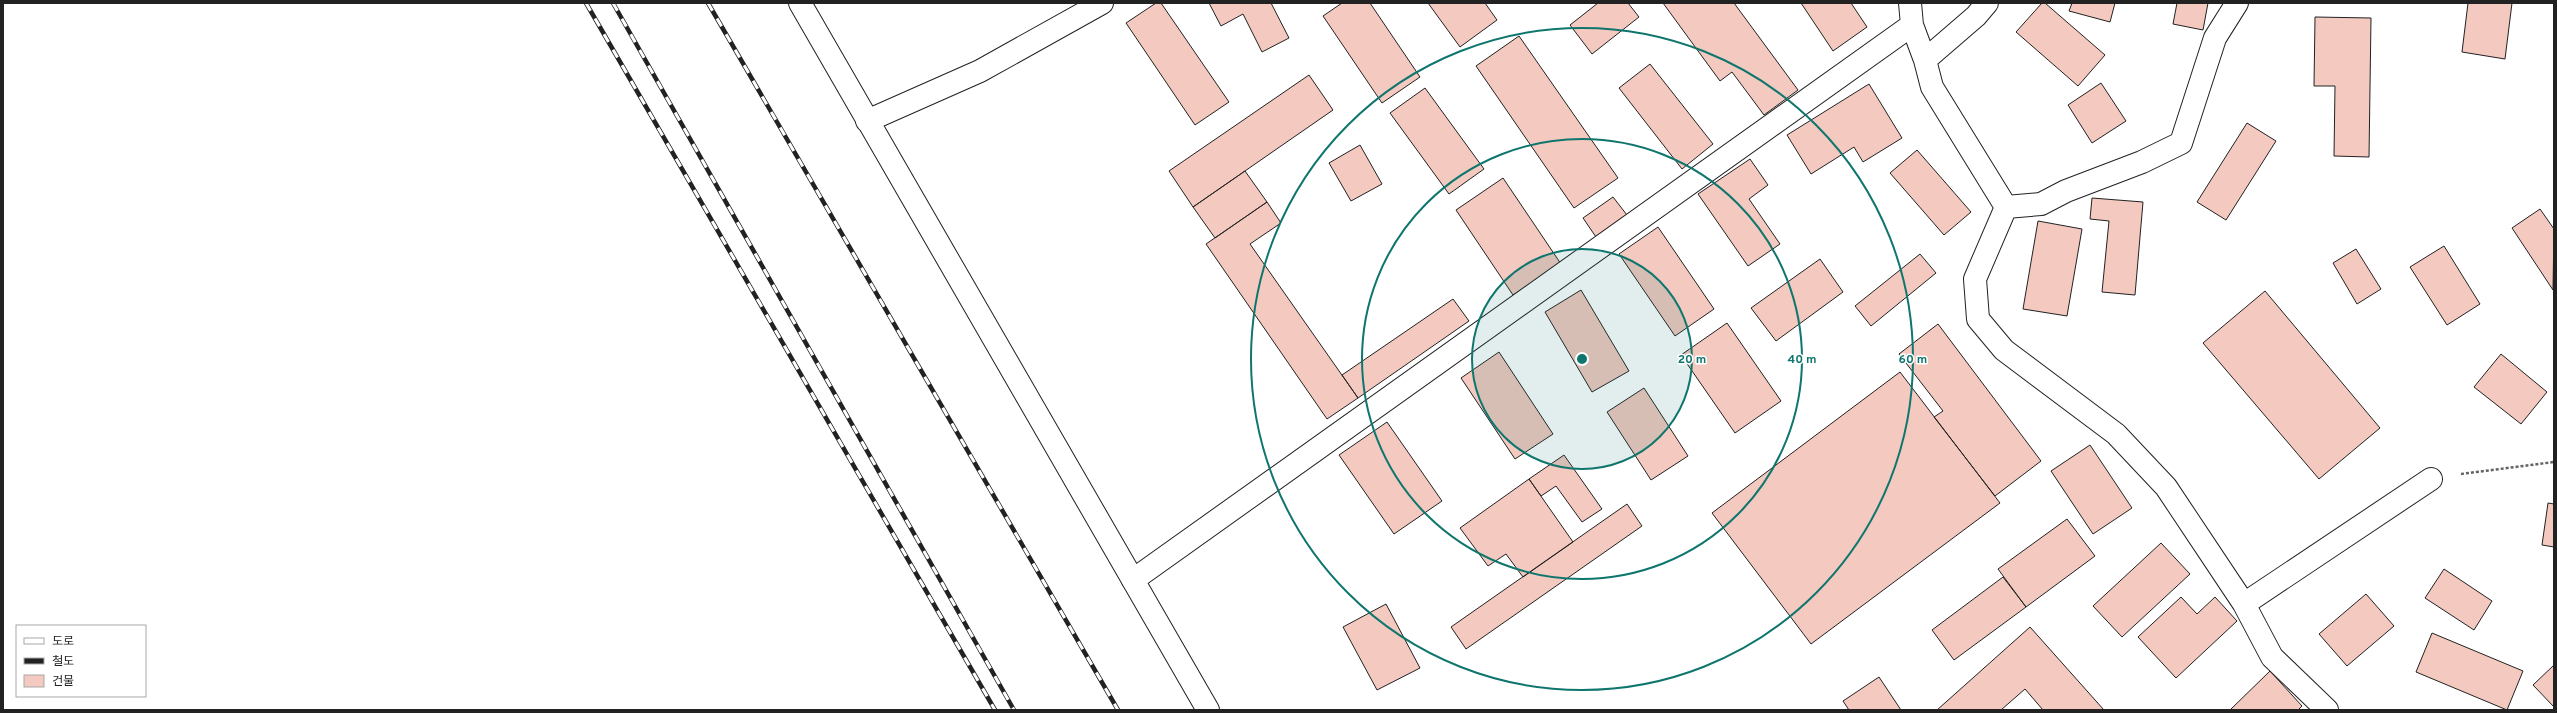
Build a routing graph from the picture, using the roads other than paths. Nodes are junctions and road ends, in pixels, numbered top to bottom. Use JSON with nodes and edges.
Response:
{"nodes":[{"id":1,"x":800,"y":3,"type":"edge"},
{"id":2,"x":1102,"y":3,"type":"edge"},
{"id":3,"x":1910,"y":3,"type":"edge"},
{"id":4,"x":1987,"y":3,"type":"edge"},
{"id":5,"x":2237,"y":3,"type":"edge"},
{"id":6,"x":1912,"y":25,"type":"junction"},
{"id":7,"x":1925,"y":60,"type":"junction"},
{"id":8,"x":867,"y":121,"type":"junction"},
{"id":9,"x":2006,"y":207,"type":"junction"},
{"id":10,"x":2430,"y":479,"type":"road end"},
{"id":11,"x":1133,"y":580,"type":"junction"},
{"id":12,"x":2244,"y":604,"type":"junction"},
{"id":13,"x":1208,"y":710,"type":"edge"},
{"id":14,"x":2326,"y":710,"type":"edge"}],
"edges":[{"from":1,"to":8,"type":"street"},
{"from":2,"to":8,"type":"street"},
{"from":3,"to":6,"type":"street"},
{"from":4,"to":7,"type":"street"},
{"from":5,"to":9,"type":"street"},
{"from":6,"to":7,"type":"street"},
{"from":6,"to":11,"type":"street"},
{"from":7,"to":9,"type":"street"},
{"from":8,"to":11,"type":"street"},
{"from":9,"to":12,"type":"street"},
{"from":10,"to":12,"type":"street"},
{"from":11,"to":13,"type":"street"},
{"from":12,"to":14,"type":"street"}]}
